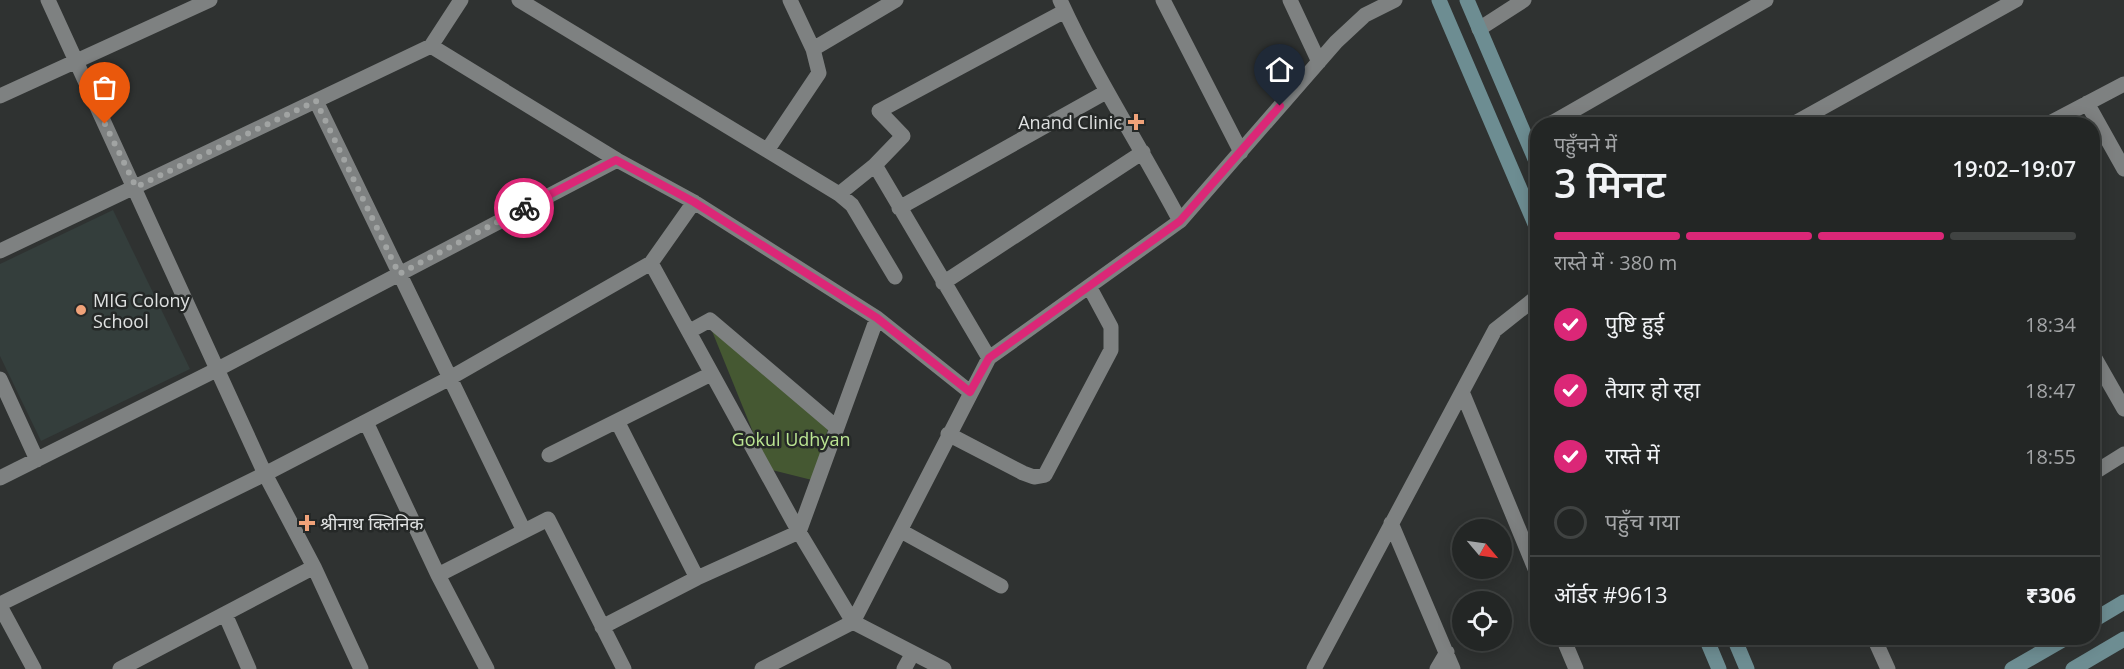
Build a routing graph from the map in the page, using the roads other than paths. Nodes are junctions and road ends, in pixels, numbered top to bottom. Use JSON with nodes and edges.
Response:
{"nodes":[{"id":1,"x":48,"y":0,"type":"edge"},
{"id":2,"x":210,"y":0,"type":"edge"},
{"id":3,"x":461,"y":0,"type":"edge"},
{"id":4,"x":519,"y":0,"type":"edge"},
{"id":5,"x":790,"y":0,"type":"edge"},
{"id":6,"x":1162,"y":0,"type":"edge"},
{"id":7,"x":1290,"y":0,"type":"edge"},
{"id":8,"x":1359,"y":0,"type":"edge"},
{"id":9,"x":1395,"y":0,"type":"edge"},
{"id":10,"x":1439,"y":0,"type":"edge"},
{"id":11,"x":1467,"y":0,"type":"edge"},
{"id":12,"x":1524,"y":0,"type":"edge"},
{"id":13,"x":1766,"y":0,"type":"edge"},
{"id":14,"x":2016,"y":0,"type":"edge"},
{"id":15,"x":890,"y":1,"type":"edge"},
{"id":16,"x":1063,"y":5,"type":"edge"},
{"id":17,"x":1365,"y":15,"type":"junction"},
{"id":18,"x":1479,"y":28,"type":"junction"},
{"id":19,"x":431,"y":46,"type":"junction"},
{"id":20,"x":813,"y":49,"type":"junction"},
{"id":21,"x":74,"y":61,"type":"junction"},
{"id":22,"x":1318,"y":62,"type":"junction"},
{"id":23,"x":2124,"y":84,"type":"edge"},
{"id":24,"x":1106,"y":92,"type":"junction"},
{"id":25,"x":0,"y":96,"type":"edge"},
{"id":26,"x":316,"y":101,"type":"junction"},
{"id":27,"x":2087,"y":103,"type":"junction"},
{"id":28,"x":1562,"y":117,"type":"edge"},
{"id":29,"x":1806,"y":117,"type":"edge"},
{"id":30,"x":2061,"y":117,"type":"edge"},
{"id":31,"x":2095,"y":117,"type":"edge"},
{"id":32,"x":2100,"y":126,"type":"edge"},
{"id":33,"x":1530,"y":133,"type":"edge"},
{"id":34,"x":768,"y":149,"type":"junction"},
{"id":35,"x":1143,"y":152,"type":"junction"},
{"id":36,"x":1241,"y":152,"type":"junction"},
{"id":37,"x":616,"y":160,"type":"junction"},
{"id":38,"x":875,"y":165,"type":"junction"},
{"id":39,"x":2124,"y":168,"type":"edge"},
{"id":40,"x":136,"y":187,"type":"junction"},
{"id":41,"x":839,"y":194,"type":"junction"},
{"id":42,"x":694,"y":202,"type":"junction"},
{"id":43,"x":899,"y":208,"type":"junction"},
{"id":44,"x":1530,"y":212,"type":"edge"},
{"id":45,"x":1180,"y":221,"type":"junction"},
{"id":46,"x":0,"y":251,"type":"edge"},
{"id":47,"x":651,"y":263,"type":"junction"},
{"id":48,"x":399,"y":274,"type":"junction"},
{"id":49,"x":895,"y":277,"type":"dead end"},
{"id":50,"x":943,"y":284,"type":"junction"},
{"id":51,"x":1090,"y":288,"type":"junction"},
{"id":52,"x":1530,"y":302,"type":"edge"},
{"id":53,"x":877,"y":318,"type":"junction"},
{"id":54,"x":690,"y":331,"type":"junction"},
{"id":55,"x":989,"y":358,"type":"junction"},
{"id":56,"x":2100,"y":367,"type":"edge"},
{"id":57,"x":218,"y":369,"type":"junction"},
{"id":58,"x":711,"y":374,"type":"junction"},
{"id":59,"x":450,"y":378,"type":"junction"},
{"id":60,"x":0,"y":379,"type":"edge"},
{"id":61,"x":970,"y":392,"type":"junction"},
{"id":62,"x":1463,"y":394,"type":"junction"},
{"id":63,"x":2124,"y":409,"type":"edge"},
{"id":64,"x":617,"y":421,"type":"junction"},
{"id":65,"x":366,"y":422,"type":"junction"},
{"id":66,"x":836,"y":427,"type":"junction"},
{"id":67,"x":948,"y":434,"type":"junction"},
{"id":68,"x":2124,"y":454,"type":"edge"},
{"id":69,"x":549,"y":455,"type":"dead end"},
{"id":70,"x":37,"y":460,"type":"junction"},
{"id":71,"x":2100,"y":469,"type":"edge"},
{"id":72,"x":265,"y":474,"type":"junction"},
{"id":73,"x":0,"y":478,"type":"edge"},
{"id":74,"x":1391,"y":523,"type":"junction"},
{"id":75,"x":524,"y":531,"type":"junction"},
{"id":76,"x":901,"y":531,"type":"junction"},
{"id":77,"x":799,"y":532,"type":"junction"},
{"id":78,"x":1530,"y":557,"type":"edge"},
{"id":79,"x":314,"y":567,"type":"junction"},
{"id":80,"x":438,"y":574,"type":"junction"},
{"id":81,"x":697,"y":578,"type":"junction"},
{"id":82,"x":1001,"y":586,"type":"dead end"},
{"id":83,"x":2124,"y":602,"type":"edge"},
{"id":84,"x":0,"y":605,"type":"edge"},
{"id":85,"x":225,"y":614,"type":"junction"},
{"id":86,"x":2100,"y":616,"type":"edge"},
{"id":87,"x":852,"y":622,"type":"junction"},
{"id":88,"x":602,"y":627,"type":"junction"},
{"id":89,"x":2124,"y":639,"type":"edge"},
{"id":90,"x":1566,"y":645,"type":"edge"},
{"id":91,"x":1709,"y":645,"type":"edge"},
{"id":92,"x":1737,"y":645,"type":"edge"},
{"id":93,"x":1877,"y":645,"type":"edge"},
{"id":94,"x":2054,"y":645,"type":"edge"},
{"id":95,"x":913,"y":652,"type":"junction"},
{"id":96,"x":1447,"y":652,"type":"junction"},
{"id":97,"x":2091,"y":664,"type":"edge"},
{"id":98,"x":34,"y":669,"type":"edge"},
{"id":99,"x":120,"y":669,"type":"edge"},
{"id":100,"x":249,"y":669,"type":"edge"},
{"id":101,"x":361,"y":669,"type":"edge"},
{"id":102,"x":487,"y":669,"type":"edge"},
{"id":103,"x":624,"y":669,"type":"edge"},
{"id":104,"x":762,"y":669,"type":"edge"},
{"id":105,"x":903,"y":669,"type":"edge"},
{"id":106,"x":944,"y":669,"type":"edge"},
{"id":107,"x":1314,"y":669,"type":"edge"},
{"id":108,"x":1437,"y":669,"type":"edge"},
{"id":109,"x":1454,"y":669,"type":"edge"},
{"id":110,"x":1576,"y":669,"type":"edge"},
{"id":111,"x":1719,"y":669,"type":"edge"},
{"id":112,"x":1747,"y":669,"type":"edge"},
{"id":113,"x":1888,"y":669,"type":"edge"},
{"id":114,"x":2012,"y":669,"type":"edge"},
{"id":115,"x":2073,"y":669,"type":"edge"}],
"edges":[{"from":1,"to":21,"type":"street"},
{"from":2,"to":21,"type":"street"},
{"from":3,"to":19,"type":"street"},
{"from":4,"to":34,"type":"street"},
{"from":5,"to":20,"type":"street"},
{"from":6,"to":36,"type":"street"},
{"from":7,"to":22,"type":"street"},
{"from":8,"to":17,"type":"street"},
{"from":9,"to":17,"type":"street"},
{"from":10,"to":44,"type":"main road"},
{"from":11,"to":18,"type":"main road"},
{"from":12,"to":18,"type":"street"},
{"from":13,"to":28,"type":"street"},
{"from":14,"to":29,"type":"street"},
{"from":15,"to":20,"type":"street"},
{"from":16,"to":24,"type":"street"},
{"from":16,"to":38,"type":"street"},
{"from":17,"to":22,"type":"street"},
{"from":18,"to":33,"type":"main road"},
{"from":19,"to":26,"type":"street"},
{"from":19,"to":37,"type":"street"},
{"from":20,"to":34,"type":"street"},
{"from":21,"to":25,"type":"street"},
{"from":21,"to":40,"type":"street"},
{"from":22,"to":36,"type":"street"},
{"from":23,"to":27,"type":"street"},
{"from":24,"to":35,"type":"street"},
{"from":24,"to":43,"type":"street"},
{"from":26,"to":40,"type":"street"},
{"from":26,"to":48,"type":"street"},
{"from":27,"to":30,"type":"street"},
{"from":27,"to":31,"type":"street"},
{"from":32,"to":39,"type":"street"},
{"from":34,"to":41,"type":"street"},
{"from":35,"to":45,"type":"street"},
{"from":35,"to":50,"type":"street"},
{"from":36,"to":45,"type":"street"},
{"from":37,"to":42,"type":"street"},
{"from":37,"to":48,"type":"street"},
{"from":38,"to":41,"type":"street"},
{"from":38,"to":43,"type":"street"},
{"from":40,"to":46,"type":"street"},
{"from":40,"to":57,"type":"street"},
{"from":41,"to":49,"type":"street"},
{"from":42,"to":47,"type":"street"},
{"from":42,"to":53,"type":"street"},
{"from":43,"to":50,"type":"street"},
{"from":45,"to":51,"type":"street"},
{"from":47,"to":54,"type":"street"},
{"from":47,"to":59,"type":"street"},
{"from":48,"to":57,"type":"street"},
{"from":48,"to":59,"type":"street"},
{"from":50,"to":55,"type":"street"},
{"from":51,"to":55,"type":"street"},
{"from":51,"to":67,"type":"street"},
{"from":52,"to":62,"type":"street"},
{"from":53,"to":61,"type":"street"},
{"from":53,"to":66,"type":"street"},
{"from":54,"to":58,"type":"street"},
{"from":54,"to":66,"type":"street"},
{"from":55,"to":61,"type":"street"},
{"from":56,"to":63,"type":"street"},
{"from":57,"to":70,"type":"street"},
{"from":57,"to":72,"type":"street"},
{"from":58,"to":64,"type":"street"},
{"from":58,"to":77,"type":"street"},
{"from":59,"to":65,"type":"street"},
{"from":59,"to":75,"type":"street"},
{"from":60,"to":70,"type":"street"},
{"from":61,"to":67,"type":"street"},
{"from":62,"to":74,"type":"street"},
{"from":62,"to":78,"type":"street"},
{"from":64,"to":69,"type":"street"},
{"from":64,"to":81,"type":"street"},
{"from":65,"to":72,"type":"street"},
{"from":65,"to":80,"type":"street"},
{"from":66,"to":77,"type":"street"},
{"from":67,"to":76,"type":"street"},
{"from":68,"to":71,"type":"street"},
{"from":70,"to":73,"type":"street"},
{"from":72,"to":79,"type":"street"},
{"from":72,"to":84,"type":"street"},
{"from":74,"to":96,"type":"street"},
{"from":74,"to":107,"type":"street"},
{"from":75,"to":80,"type":"street"},
{"from":75,"to":88,"type":"street"},
{"from":76,"to":82,"type":"street"},
{"from":76,"to":87,"type":"street"},
{"from":77,"to":81,"type":"street"},
{"from":77,"to":87,"type":"street"},
{"from":79,"to":85,"type":"street"},
{"from":79,"to":101,"type":"street"},
{"from":80,"to":102,"type":"street"},
{"from":81,"to":88,"type":"street"},
{"from":83,"to":86,"type":"main road"},
{"from":84,"to":98,"type":"street"},
{"from":85,"to":99,"type":"street"},
{"from":85,"to":100,"type":"street"},
{"from":87,"to":95,"type":"street"},
{"from":87,"to":104,"type":"street"},
{"from":88,"to":103,"type":"street"},
{"from":89,"to":97,"type":"main road"},
{"from":90,"to":110,"type":"street"},
{"from":91,"to":111,"type":"main road"},
{"from":92,"to":112,"type":"main road"},
{"from":93,"to":113,"type":"street"},
{"from":94,"to":114,"type":"main road"},
{"from":95,"to":105,"type":"street"},
{"from":95,"to":106,"type":"street"},
{"from":96,"to":108,"type":"street"},
{"from":96,"to":109,"type":"street"},
{"from":97,"to":115,"type":"main road"}]}
